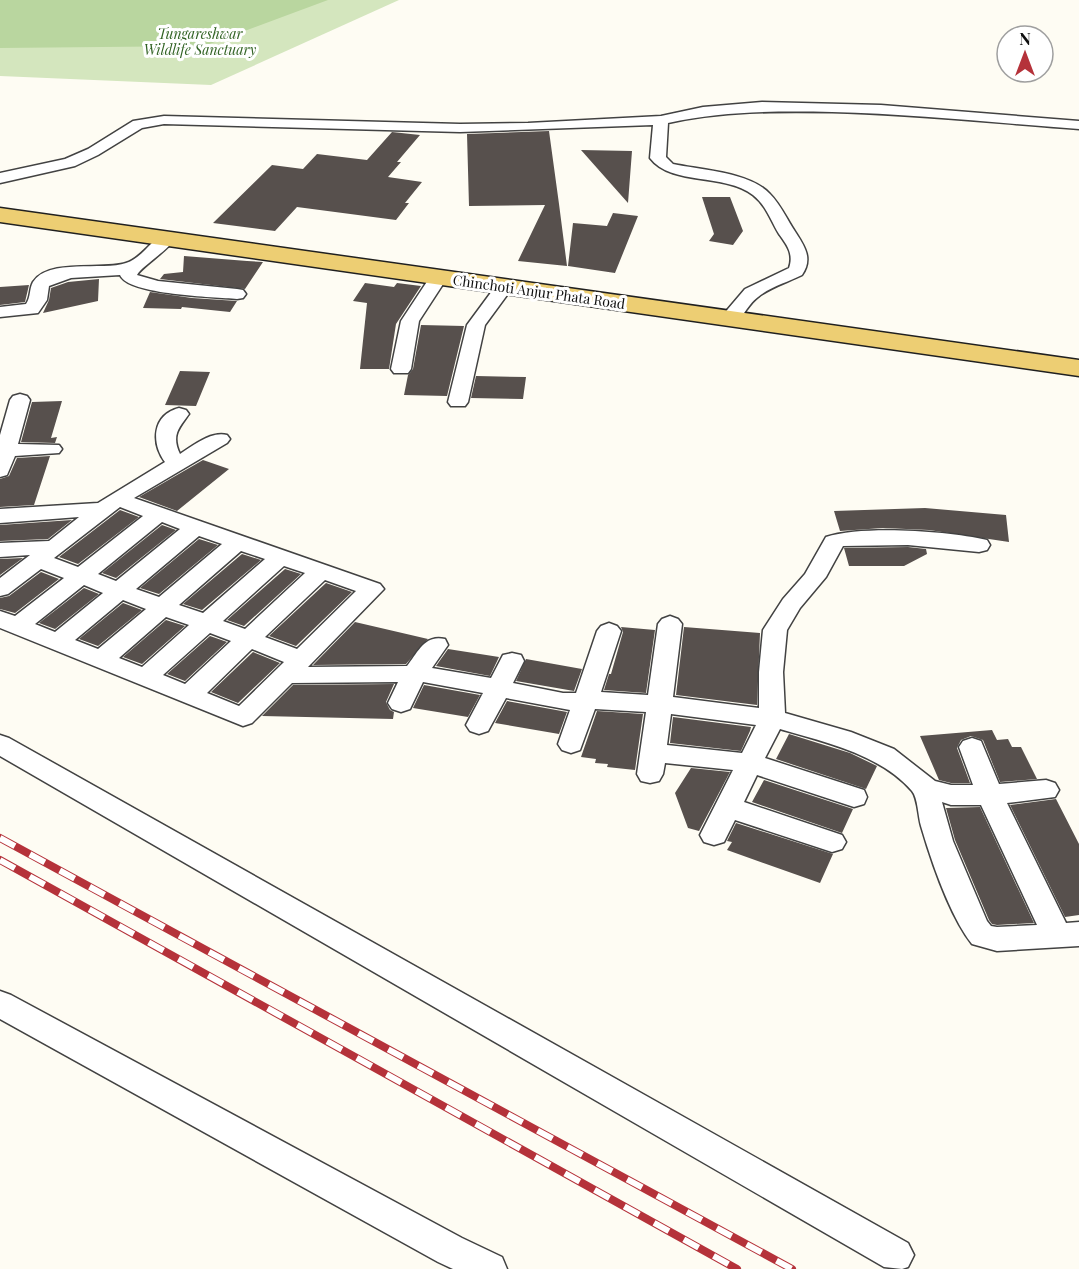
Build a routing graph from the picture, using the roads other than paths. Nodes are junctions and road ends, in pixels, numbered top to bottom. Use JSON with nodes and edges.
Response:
{"nodes":[{"id":1,"x":661,"y":120,"type":"junction"},
{"id":2,"x":1079,"y":125,"type":"edge"},
{"id":3,"x":0,"y":177,"type":"edge"},
{"id":4,"x":0,"y":204,"type":"edge"},
{"id":5,"x":0,"y":215,"type":"edge"},
{"id":6,"x":167,"y":239,"type":"junction"},
{"id":7,"x":132,"y":267,"type":"junction"},
{"id":8,"x":438,"y":278,"type":"junction"},
{"id":9,"x":504,"y":287,"type":"junction"},
{"id":10,"x":237,"y":294,"type":"dead end"},
{"id":11,"x":0,"y":312,"type":"edge"},
{"id":12,"x":733,"y":314,"type":"junction"},
{"id":13,"x":1079,"y":354,"type":"edge"},
{"id":14,"x":1079,"y":368,"type":"edge"},
{"id":15,"x":401,"y":369,"type":"dead end"},
{"id":16,"x":20,"y":400,"type":"dead end"},
{"id":17,"x":458,"y":402,"type":"dead end"},
{"id":18,"x":180,"y":414,"type":"dead end"},
{"id":19,"x":220,"y":439,"type":"dead end"},
{"id":20,"x":5,"y":446,"type":"edge"},
{"id":21,"x":52,"y":448,"type":"dead end"},
{"id":22,"x":177,"y":464,"type":"junction"},
{"id":23,"x":0,"y":471,"type":"edge"},
{"id":24,"x":110,"y":504,"type":"junction"},
{"id":25,"x":158,"y":515,"type":"junction"},
{"id":26,"x":0,"y":516,"type":"edge"},
{"id":27,"x":196,"y":527,"type":"junction"},
{"id":28,"x":238,"y":542,"type":"junction"},
{"id":29,"x":980,"y":545,"type":"dead end"},
{"id":30,"x":0,"y":550,"type":"edge"},
{"id":31,"x":46,"y":553,"type":"junction"},
{"id":32,"x":280,"y":557,"type":"junction"},
{"id":33,"x":321,"y":571,"type":"junction"},
{"id":34,"x":81,"y":576,"type":"junction"},
{"id":35,"x":0,"y":589,"type":"edge"},
{"id":36,"x":120,"y":591,"type":"junction"},
{"id":37,"x":162,"y":607,"type":"junction"},
{"id":38,"x":9,"y":623,"type":"edge"},
{"id":39,"x":206,"y":623,"type":"junction"},
{"id":40,"x":670,"y":624,"type":"dead end"},
{"id":41,"x":609,"y":631,"type":"dead end"},
{"id":42,"x":249,"y":639,"type":"junction"},
{"id":43,"x":58,"y":642,"type":"junction"},
{"id":44,"x":436,"y":645,"type":"dead end"},
{"id":45,"x":101,"y":660,"type":"junction"},
{"id":46,"x":512,"y":662,"type":"dead end"},
{"id":47,"x":293,"y":667,"type":"junction"},
{"id":48,"x":414,"y":674,"type":"junction"},
{"id":49,"x":145,"y":678,"type":"junction"},
{"id":50,"x":497,"y":688,"type":"junction"},
{"id":51,"x":189,"y":695,"type":"junction"},
{"id":52,"x":584,"y":703,"type":"junction"},
{"id":53,"x":401,"y":704,"type":"dead end"},
{"id":54,"x":658,"y":705,"type":"junction"},
{"id":55,"x":772,"y":718,"type":"junction"},
{"id":56,"x":479,"y":725,"type":"dead end"},
{"id":57,"x":0,"y":744,"type":"edge"},
{"id":58,"x":571,"y":744,"type":"dead end"},
{"id":59,"x":972,"y":747,"type":"dead end"},
{"id":60,"x":750,"y":763,"type":"junction"},
{"id":61,"x":926,"y":788,"type":"junction"},
{"id":62,"x":1046,"y":790,"type":"dead end"},
{"id":63,"x":990,"y":795,"type":"junction"},
{"id":64,"x":854,"y":797,"type":"dead end"},
{"id":65,"x":728,"y":807,"type":"junction"},
{"id":66,"x":714,"y":835,"type":"dead end"},
{"id":67,"x":832,"y":842,"type":"dead end"},
{"id":68,"x":1068,"y":935,"type":"edge"},
{"id":69,"x":0,"y":1004,"type":"edge"},
{"id":70,"x":896,"y":1255,"type":"dead end"},
{"id":71,"x":489,"y":1269,"type":"edge"}],
"edges":[{"from":1,"to":2,"type":"street"},
{"from":1,"to":3,"type":"street"},
{"from":1,"to":12,"type":"street"},
{"from":4,"to":12,"type":"main road","name":"Chinchoti Anjur Phata Road"},
{"from":5,"to":6,"type":"main road","name":"Chinchoti Anjur Phata Road"},
{"from":6,"to":7,"type":"street"},
{"from":6,"to":8,"type":"main road","name":"Chinchoti Anjur Phata Road"},
{"from":7,"to":10,"type":"street"},
{"from":7,"to":11,"type":"street"},
{"from":8,"to":9,"type":"main road","name":"Chinchoti Anjur Phata Road"},
{"from":8,"to":15,"type":"street"},
{"from":9,"to":12,"type":"main road","name":"Chinchoti Anjur Phata Road"},
{"from":9,"to":17,"type":"street"},
{"from":12,"to":13,"type":"main road","name":"Chinchoti Anjur Phata Road"},
{"from":12,"to":14,"type":"main road","name":"Chinchoti Anjur Phata Road"},
{"from":16,"to":20,"type":"street"},
{"from":18,"to":22,"type":"street"},
{"from":19,"to":22,"type":"street"},
{"from":20,"to":21,"type":"street"},
{"from":20,"to":23,"type":"street"},
{"from":22,"to":24,"type":"street"},
{"from":24,"to":25,"type":"street"},
{"from":24,"to":26,"type":"street"},
{"from":24,"to":31,"type":"street"},
{"from":25,"to":27,"type":"street"},
{"from":25,"to":34,"type":"street"},
{"from":27,"to":28,"type":"street"},
{"from":27,"to":36,"type":"street"},
{"from":28,"to":32,"type":"street"},
{"from":28,"to":37,"type":"street"},
{"from":29,"to":55,"type":"street"},
{"from":30,"to":31,"type":"street"},
{"from":31,"to":34,"type":"street"},
{"from":31,"to":35,"type":"street"},
{"from":32,"to":33,"type":"street"},
{"from":32,"to":39,"type":"street"},
{"from":33,"to":42,"type":"street"},
{"from":33,"to":47,"type":"street"},
{"from":34,"to":36,"type":"street"},
{"from":34,"to":38,"type":"street"},
{"from":36,"to":37,"type":"street"},
{"from":36,"to":43,"type":"street"},
{"from":37,"to":39,"type":"street"},
{"from":37,"to":45,"type":"street"},
{"from":38,"to":43,"type":"street"},
{"from":39,"to":42,"type":"street"},
{"from":39,"to":49,"type":"street"},
{"from":40,"to":54,"type":"street"},
{"from":41,"to":52,"type":"street"},
{"from":42,"to":47,"type":"street"},
{"from":42,"to":51,"type":"street"},
{"from":43,"to":45,"type":"street"},
{"from":44,"to":48,"type":"street"},
{"from":45,"to":49,"type":"street"},
{"from":46,"to":50,"type":"street"},
{"from":47,"to":48,"type":"street"},
{"from":47,"to":51,"type":"street"},
{"from":48,"to":50,"type":"street"},
{"from":48,"to":53,"type":"street"},
{"from":49,"to":51,"type":"street"},
{"from":50,"to":52,"type":"street"},
{"from":50,"to":56,"type":"street"},
{"from":52,"to":54,"type":"street"},
{"from":52,"to":58,"type":"street"},
{"from":54,"to":55,"type":"street"},
{"from":54,"to":60,"type":"street"},
{"from":55,"to":60,"type":"street"},
{"from":55,"to":61,"type":"street"},
{"from":57,"to":70,"type":"street"},
{"from":59,"to":63,"type":"street"},
{"from":60,"to":64,"type":"street"},
{"from":60,"to":65,"type":"street"},
{"from":61,"to":63,"type":"street"},
{"from":61,"to":68,"type":"street"},
{"from":62,"to":63,"type":"street"},
{"from":63,"to":68,"type":"street"},
{"from":65,"to":66,"type":"street"},
{"from":65,"to":67,"type":"street"},
{"from":69,"to":71,"type":"street"}]}
